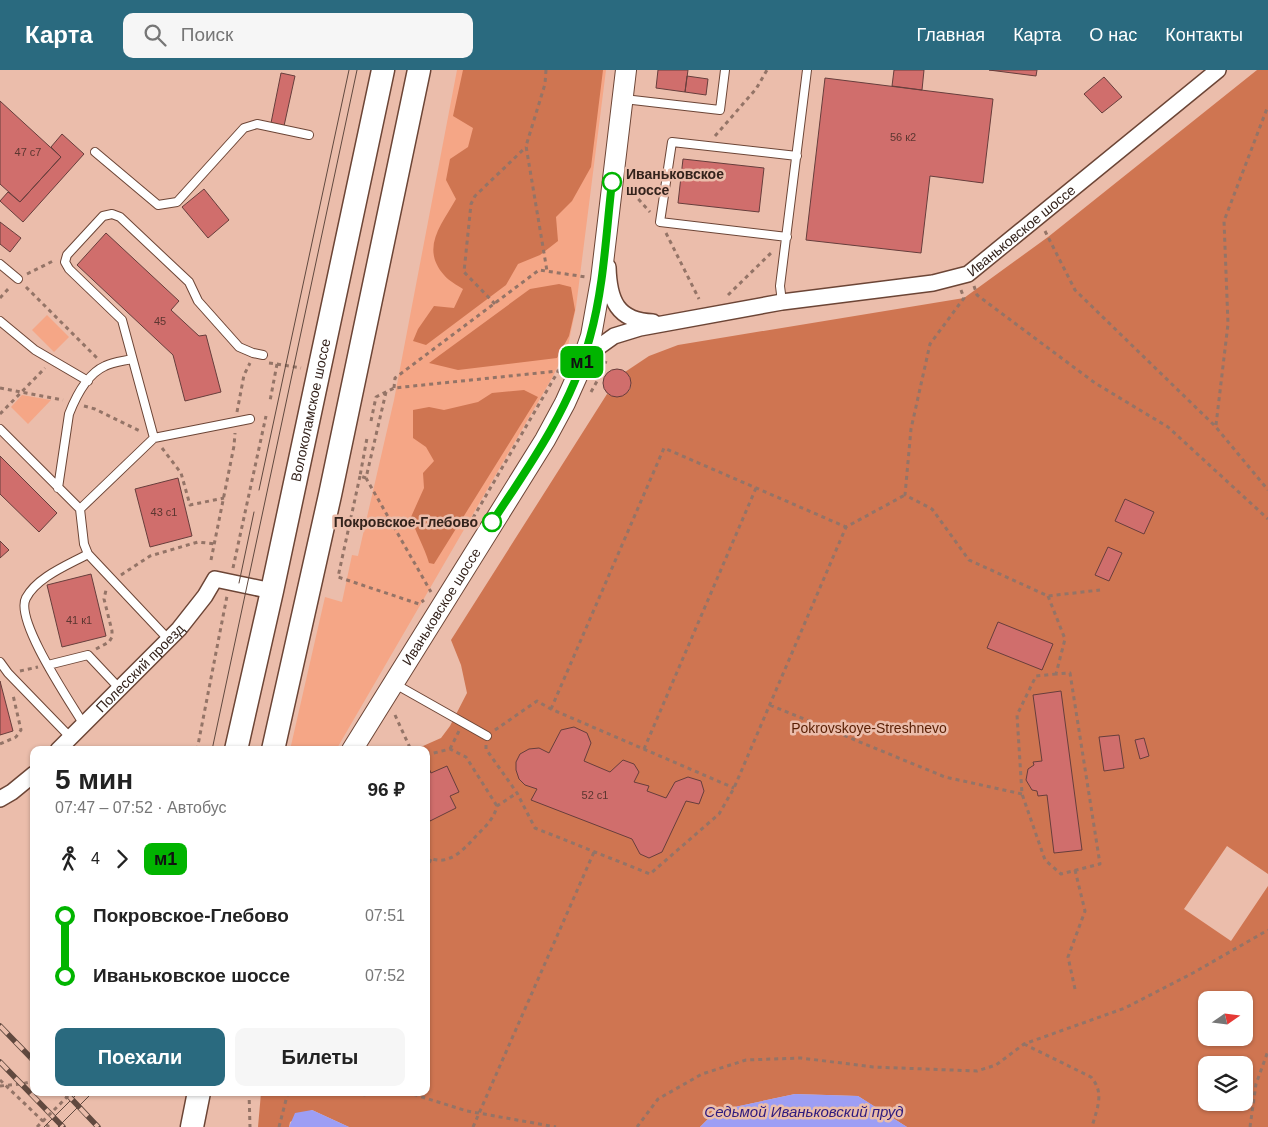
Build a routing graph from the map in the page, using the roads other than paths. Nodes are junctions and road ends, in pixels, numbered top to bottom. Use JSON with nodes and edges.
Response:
{"nodes":[{"id":1,"x":383,"y":70,"type":"edge"},
{"id":2,"x":419,"y":70,"type":"edge"},
{"id":3,"x":626,"y":70,"type":"edge"},
{"id":4,"x":725,"y":70,"type":"edge"},
{"id":5,"x":807,"y":70,"type":"edge"},
{"id":6,"x":1218,"y":70,"type":"edge"},
{"id":7,"x":622,"y":98,"type":"junction"},
{"id":8,"x":309,"y":135,"type":"dead end"},
{"id":9,"x":95,"y":152,"type":"dead end"},
{"id":10,"x":797,"y":156,"type":"junction"},
{"id":11,"x":606,"y":233,"type":"junction"},
{"id":12,"x":788,"y":237,"type":"junction"},
{"id":13,"x":0,"y":264,"type":"edge"},
{"id":14,"x":18,"y":279,"type":"road end"},
{"id":15,"x":782,"y":302,"type":"junction"},
{"id":16,"x":0,"y":321,"type":"edge"},
{"id":17,"x":667,"y":322,"type":"junction"},
{"id":18,"x":263,"y":355,"type":"dead end"},
{"id":19,"x":132,"y":358,"type":"junction"},
{"id":20,"x":582,"y":363,"type":"junction"},
{"id":21,"x":88,"y":381,"type":"junction"},
{"id":22,"x":250,"y":419,"type":"dead end"},
{"id":23,"x":0,"y":429,"type":"edge"},
{"id":24,"x":154,"y":438,"type":"junction"},
{"id":25,"x":58,"y":488,"type":"junction"},
{"id":26,"x":80,"y":509,"type":"junction"},
{"id":27,"x":88,"y":554,"type":"junction"},
{"id":28,"x":272,"y":591,"type":"junction"},
{"id":29,"x":168,"y":640,"type":"junction"},
{"id":30,"x":0,"y":662,"type":"edge"},
{"id":31,"x":48,"y":666,"type":"junction"},
{"id":32,"x":394,"y":683,"type":"junction"},
{"id":33,"x":120,"y":689,"type":"junction"},
{"id":34,"x":84,"y":725,"type":"junction"},
{"id":35,"x":487,"y":736,"type":"road end"},
{"id":36,"x":71,"y":738,"type":"junction"},
{"id":37,"x":62,"y":746,"type":"edge"},
{"id":38,"x":237,"y":746,"type":"edge"},
{"id":39,"x":274,"y":746,"type":"edge"},
{"id":40,"x":355,"y":746,"type":"edge"},
{"id":41,"x":30,"y":777,"type":"edge"},
{"id":42,"x":0,"y":799,"type":"edge"},
{"id":43,"x":194,"y":1096,"type":"edge"},
{"id":44,"x":195,"y":1096,"type":"edge"},
{"id":45,"x":181,"y":1127,"type":"edge"},
{"id":46,"x":192,"y":1127,"type":"edge"}],
"edges":[{"from":1,"to":28,"type":"main road","name":"Волоколамское шоссе"},
{"from":2,"to":39,"type":"main road"},
{"from":3,"to":7,"type":"street"},
{"from":4,"to":7,"type":"lane"},
{"from":5,"to":10,"type":"lane"},
{"from":6,"to":15,"type":"street","name":"Иваньковское шоссе"},
{"from":7,"to":11,"type":"street"},
{"from":8,"to":9,"type":"lane"},
{"from":10,"to":12,"type":"lane"},
{"from":10,"to":12,"type":"lane"},
{"from":11,"to":17,"type":"street","name":"Иваньковское шоссе"},
{"from":11,"to":20,"type":"street"},
{"from":12,"to":15,"type":"lane"},
{"from":13,"to":14,"type":"lane"},
{"from":15,"to":17,"type":"street","name":"Иваньковское шоссе"},
{"from":16,"to":21,"type":"lane"},
{"from":17,"to":20,"type":"street","name":"Иваньковское шоссе"},
{"from":18,"to":19,"type":"lane"},
{"from":19,"to":21,"type":"lane"},
{"from":19,"to":24,"type":"lane"},
{"from":20,"to":32,"type":"street","name":"Иваньковское шоссе"},
{"from":21,"to":25,"type":"lane"},
{"from":22,"to":24,"type":"lane"},
{"from":23,"to":25,"type":"lane"},
{"from":24,"to":26,"type":"lane"},
{"from":25,"to":26,"type":"lane"},
{"from":26,"to":27,"type":"lane"},
{"from":27,"to":29,"type":"lane"},
{"from":27,"to":31,"type":"lane"},
{"from":28,"to":29,"type":"street","name":"Полесский проезд"},
{"from":28,"to":38,"type":"main road","name":"Волоколамское шоссе"},
{"from":29,"to":33,"type":"street","name":"Полесский проезд"},
{"from":30,"to":36,"type":"lane"},
{"from":31,"to":33,"type":"lane"},
{"from":31,"to":34,"type":"lane"},
{"from":32,"to":35,"type":"lane"},
{"from":32,"to":40,"type":"street","name":"Иваньковское шоссе"},
{"from":33,"to":34,"type":"street","name":"Полесский проезд"},
{"from":34,"to":36,"type":"street","name":"Полесский проезд"},
{"from":36,"to":37,"type":"street","name":"Полесский проезд"},
{"from":41,"to":42,"type":"street"},
{"from":43,"to":45,"type":"main road"},
{"from":44,"to":46,"type":"main road"}]}
